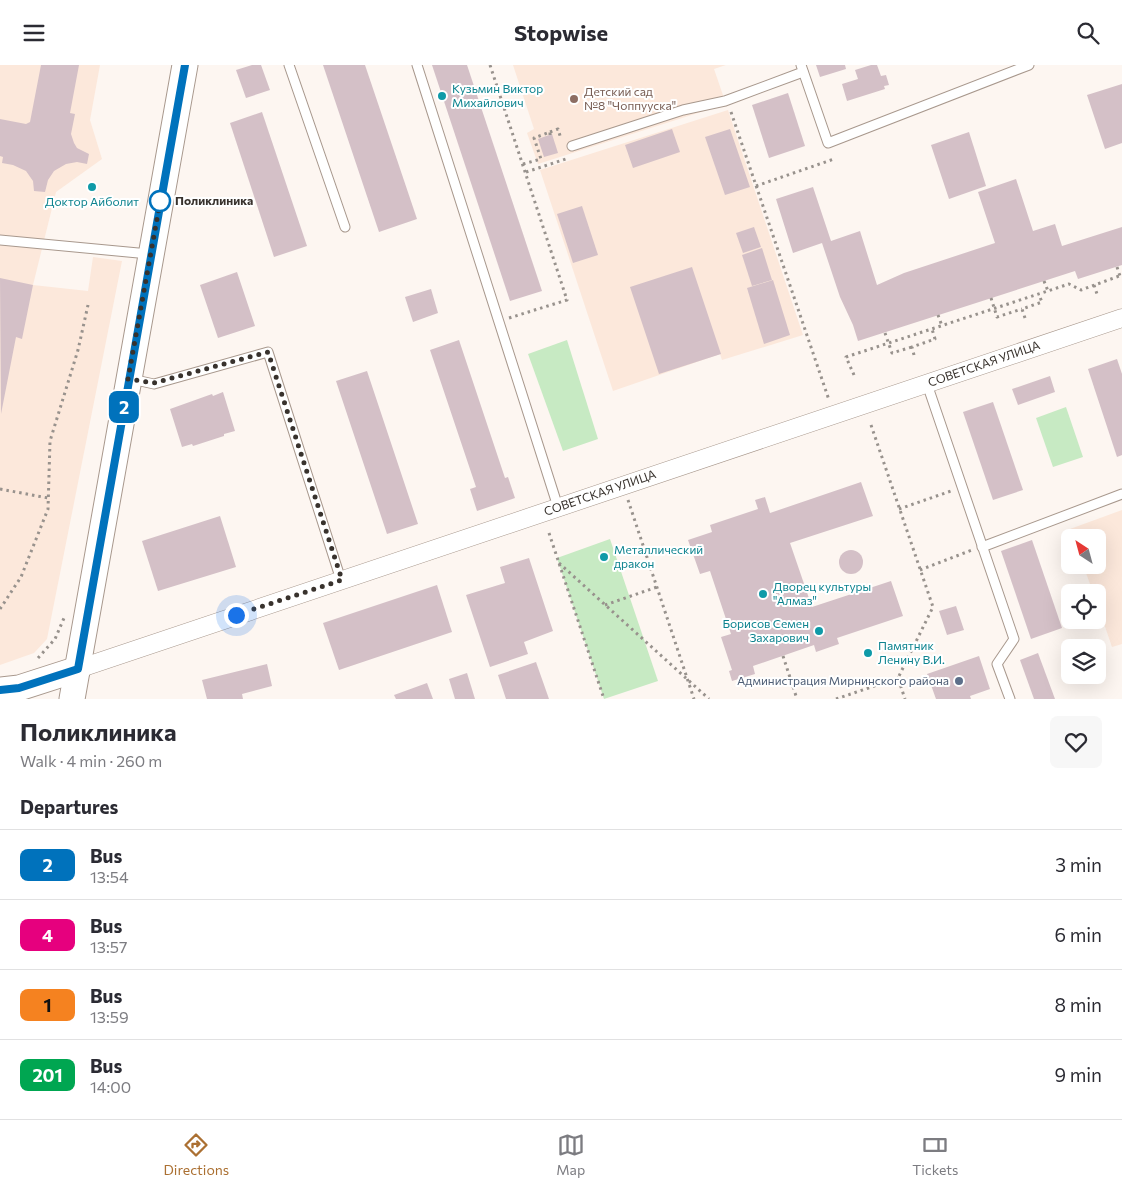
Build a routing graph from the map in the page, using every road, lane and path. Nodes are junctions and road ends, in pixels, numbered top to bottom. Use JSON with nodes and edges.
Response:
{"nodes":[{"id":1,"x":185,"y":65,"type":"edge"},
{"id":2,"x":289,"y":65,"type":"edge"},
{"id":3,"x":417,"y":65,"type":"edge"},
{"id":4,"x":490,"y":65,"type":"edge"},
{"id":5,"x":1030,"y":65,"type":"edge"},
{"id":6,"x":802,"y":69,"type":"edge"},
{"id":7,"x":727,"y":101,"type":"junction"},
{"id":8,"x":550,"y":135,"type":"dead end"},
{"id":9,"x":572,"y":145,"type":"dead end"},
{"id":10,"x":834,"y":159,"type":"dead end"},
{"id":11,"x":523,"y":164,"type":"junction"},
{"id":12,"x":756,"y":185,"type":"junction"},
{"id":13,"x":345,"y":227,"type":"dead end"},
{"id":14,"x":0,"y":240,"type":"edge"},
{"id":15,"x":150,"y":254,"type":"junction"},
{"id":16,"x":1117,"y":267,"type":"dead end"},
{"id":17,"x":1121,"y":276,"type":"edge"},
{"id":18,"x":1044,"y":281,"type":"dead end"},
{"id":19,"x":1094,"y":285,"type":"junction"},
{"id":20,"x":1048,"y":291,"type":"junction"},
{"id":21,"x":1039,"y":294,"type":"junction"},
{"id":22,"x":1098,"y":294,"type":"dead end"},
{"id":23,"x":991,"y":298,"type":"dead end"},
{"id":24,"x":88,"y":305,"type":"dead end"},
{"id":25,"x":995,"y":309,"type":"junction"},
{"id":26,"x":1022,"y":309,"type":"junction"},
{"id":27,"x":938,"y":315,"type":"dead end"},
{"id":28,"x":1122,"y":318,"type":"edge"},
{"id":29,"x":1025,"y":319,"type":"dead end"},
{"id":30,"x":499,"y":321,"type":"junction"},
{"id":31,"x":942,"y":327,"type":"junction"},
{"id":32,"x":932,"y":329,"type":"junction"},
{"id":33,"x":885,"y":333,"type":"dead end"},
{"id":34,"x":888,"y":344,"type":"junction"},
{"id":35,"x":912,"y":347,"type":"junction"},
{"id":36,"x":914,"y":355,"type":"dead end"},
{"id":37,"x":854,"y":375,"type":"dead end"},
{"id":38,"x":128,"y":379,"type":"junction"},
{"id":39,"x":927,"y":384,"type":"junction"},
{"id":40,"x":829,"y":400,"type":"dead end"},
{"id":41,"x":871,"y":425,"type":"dead end"},
{"id":42,"x":624,"y":485,"type":"junction"},
{"id":43,"x":962,"y":487,"type":"junction"},
{"id":44,"x":0,"y":489,"type":"edge"},
{"id":45,"x":1122,"y":494,"type":"edge"},
{"id":46,"x":48,"y":498,"type":"junction"},
{"id":47,"x":558,"y":507,"type":"junction"},
{"id":48,"x":899,"y":509,"type":"junction"},
{"id":49,"x":549,"y":533,"type":"dead end"},
{"id":50,"x":982,"y":547,"type":"junction"},
{"id":51,"x":559,"y":563,"type":"junction"},
{"id":52,"x":920,"y":570,"type":"junction"},
{"id":53,"x":342,"y":580,"type":"junction"},
{"id":54,"x":657,"y":587,"type":"junction"},
{"id":55,"x":605,"y":605,"type":"junction"},
{"id":56,"x":0,"y":609,"type":"edge"},
{"id":57,"x":64,"y":617,"type":"dead end"},
{"id":58,"x":783,"y":656,"type":"dead end"},
{"id":59,"x":32,"y":660,"type":"dead end"},
{"id":60,"x":78,"y":669,"type":"junction"},
{"id":61,"x":898,"y":678,"type":"junction"},
{"id":62,"x":688,"y":680,"type":"junction"},
{"id":63,"x":0,"y":690,"type":"edge"},
{"id":64,"x":72,"y":699,"type":"edge"},
{"id":65,"x":604,"y":699,"type":"edge"},
{"id":66,"x":694,"y":699,"type":"edge"},
{"id":67,"x":709,"y":699,"type":"edge"},
{"id":68,"x":797,"y":699,"type":"edge"},
{"id":69,"x":836,"y":699,"type":"edge"},
{"id":70,"x":906,"y":699,"type":"edge"},
{"id":71,"x":1010,"y":699,"type":"edge"}],
"edges":[{"from":1,"to":15,"type":"main road"},
{"from":2,"to":13,"type":"lane"},
{"from":3,"to":30,"type":"lane"},
{"from":4,"to":11,"type":"path"},
{"from":5,"to":6,"type":"lane"},
{"from":6,"to":7,"type":"lane"},
{"from":7,"to":9,"type":"lane"},
{"from":7,"to":12,"type":"path"},
{"from":8,"to":11,"type":"path"},
{"from":10,"to":12,"type":"path"},
{"from":11,"to":30,"type":"path"},
{"from":12,"to":40,"type":"path"},
{"from":14,"to":15,"type":"lane"},
{"from":15,"to":38,"type":"main road"},
{"from":16,"to":17,"type":"path"},
{"from":17,"to":19,"type":"path"},
{"from":18,"to":20,"type":"path"},
{"from":19,"to":20,"type":"path"},
{"from":19,"to":22,"type":"path"},
{"from":20,"to":21,"type":"path"},
{"from":21,"to":25,"type":"path"},
{"from":21,"to":26,"type":"path"},
{"from":23,"to":25,"type":"path"},
{"from":24,"to":46,"type":"path"},
{"from":25,"to":26,"type":"path"},
{"from":25,"to":31,"type":"path"},
{"from":26,"to":29,"type":"path"},
{"from":27,"to":31,"type":"path"},
{"from":28,"to":39,"type":"street","name":"СОВЕТСКАЯ УЛИЦА"},
{"from":30,"to":47,"type":"lane"},
{"from":31,"to":32,"type":"path"},
{"from":32,"to":34,"type":"path"},
{"from":32,"to":35,"type":"path"},
{"from":33,"to":34,"type":"path"},
{"from":34,"to":35,"type":"path"},
{"from":34,"to":37,"type":"path"},
{"from":35,"to":36,"type":"path"},
{"from":38,"to":53,"type":"lane"},
{"from":38,"to":60,"type":"main road"},
{"from":39,"to":42,"type":"street","name":"СОВЕТСКАЯ УЛИЦА"},
{"from":39,"to":43,"type":"lane"},
{"from":41,"to":48,"type":"path"},
{"from":42,"to":47,"type":"street","name":"СОВЕТСКАЯ УЛИЦА"},
{"from":42,"to":54,"type":"path"},
{"from":43,"to":48,"type":"path"},
{"from":43,"to":50,"type":"lane"},
{"from":44,"to":46,"type":"path"},
{"from":45,"to":50,"type":"lane"},
{"from":46,"to":56,"type":"path"},
{"from":47,"to":53,"type":"street","name":"СОВЕТСКАЯ УЛИЦА"},
{"from":48,"to":52,"type":"path"},
{"from":49,"to":51,"type":"path"},
{"from":50,"to":52,"type":"path"},
{"from":50,"to":71,"type":"lane"},
{"from":51,"to":55,"type":"path"},
{"from":51,"to":65,"type":"path"},
{"from":52,"to":61,"type":"path"},
{"from":53,"to":60,"type":"street","name":"СОВЕТСКАЯ УЛИЦА"},
{"from":54,"to":55,"type":"path"},
{"from":54,"to":62,"type":"path"},
{"from":55,"to":62,"type":"path"},
{"from":57,"to":59,"type":"path"},
{"from":58,"to":68,"type":"path"},
{"from":60,"to":63,"type":"main road"},
{"from":60,"to":64,"type":"main road"},
{"from":61,"to":69,"type":"path"},
{"from":61,"to":70,"type":"path"},
{"from":62,"to":66,"type":"path"},
{"from":62,"to":67,"type":"path"}]}
